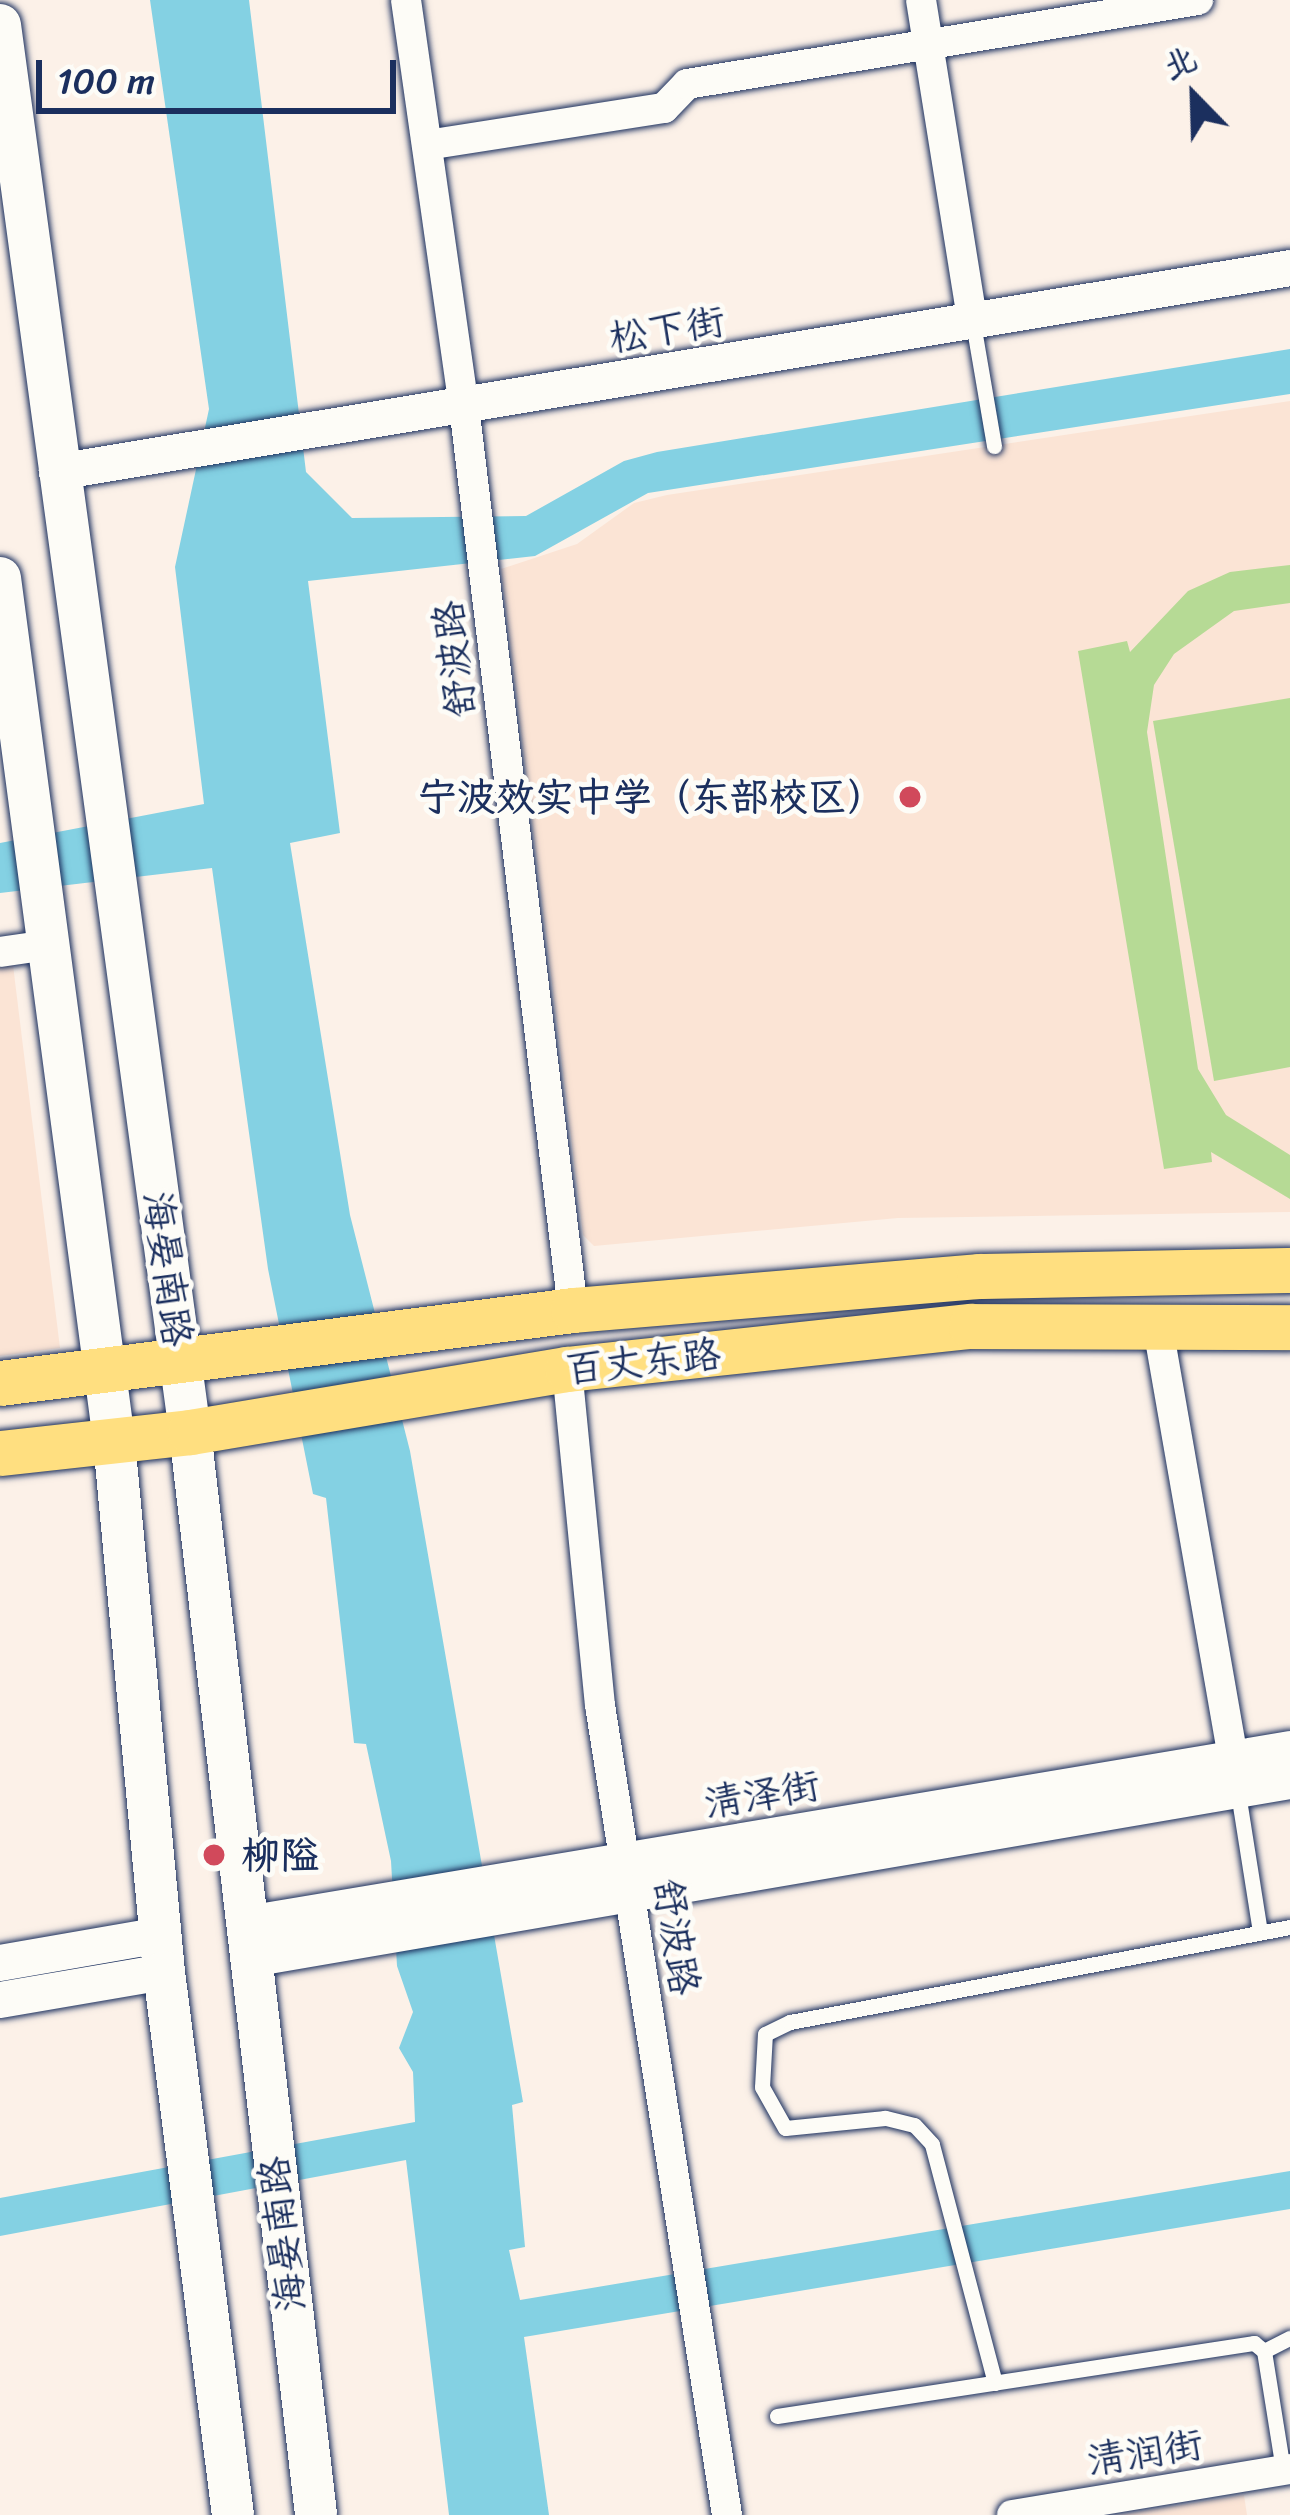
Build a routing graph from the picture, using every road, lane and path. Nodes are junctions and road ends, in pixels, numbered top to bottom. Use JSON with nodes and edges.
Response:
{"nodes":[{"id":1,"x":406,"y":0,"type":"edge"},
{"id":2,"x":921,"y":0,"type":"edge"},
{"id":3,"x":1198,"y":0,"type":"edge"},
{"id":4,"x":0,"y":25,"type":"edge"},
{"id":5,"x":928,"y":44,"type":"junction"},
{"id":6,"x":427,"y":145,"type":"junction"},
{"id":7,"x":1290,"y":268,"type":"edge"},
{"id":8,"x":973,"y":322,"type":"junction"},
{"id":9,"x":464,"y":406,"type":"junction"},
{"id":10,"x":994,"y":446,"type":"dead end"},
{"id":11,"x":58,"y":472,"type":"junction"},
{"id":12,"x":0,"y":578,"type":"edge"},
{"id":13,"x":45,"y":925,"type":"junction"},
{"id":14,"x":0,"y":952,"type":"edge"},
{"id":15,"x":1290,"y":1270,"type":"edge"},
{"id":16,"x":573,"y":1310,"type":"junction"},
{"id":17,"x":1290,"y":1327,"type":"edge"},
{"id":18,"x":1158,"y":1328,"type":"junction"},
{"id":19,"x":181,"y":1364,"type":"junction"},
{"id":20,"x":568,"y":1369,"type":"junction"},
{"id":21,"x":104,"y":1371,"type":"junction"},
{"id":22,"x":0,"y":1384,"type":"edge"},
{"id":23,"x":190,"y":1432,"type":"junction"},
{"id":24,"x":114,"y":1441,"type":"junction"},
{"id":25,"x":0,"y":1453,"type":"edge"},
{"id":26,"x":1290,"y":1749,"type":"edge"},
{"id":27,"x":1236,"y":1774,"type":"junction"},
{"id":28,"x":1290,"y":1781,"type":"edge"},
{"id":29,"x":627,"y":1876,"type":"junction"},
{"id":30,"x":1290,"y":1927,"type":"edge"},
{"id":31,"x":1260,"y":1932,"type":"junction"},
{"id":32,"x":249,"y":1942,"type":"junction"},
{"id":33,"x":162,"y":1953,"type":"junction"},
{"id":34,"x":0,"y":1963,"type":"edge"},
{"id":35,"x":0,"y":2000,"type":"edge"},
{"id":36,"x":1290,"y":2338,"type":"edge"},
{"id":37,"x":1264,"y":2351,"type":"junction"},
{"id":38,"x":995,"y":2383,"type":"junction"},
{"id":39,"x":776,"y":2416,"type":"dead end"},
{"id":40,"x":1287,"y":2469,"type":"edge"},
{"id":41,"x":233,"y":2515,"type":"edge"},
{"id":42,"x":316,"y":2515,"type":"edge"},
{"id":43,"x":727,"y":2515,"type":"edge"},
{"id":44,"x":1012,"y":2515,"type":"edge"}],
"edges":[{"from":1,"to":6,"type":"street","name":"舒波路"},
{"from":2,"to":5,"type":"street"},
{"from":3,"to":5,"type":"street"},
{"from":4,"to":11,"type":"main road","name":"海晏南路"},
{"from":5,"to":6,"type":"street"},
{"from":5,"to":8,"type":"street"},
{"from":6,"to":9,"type":"street","name":"舒波路"},
{"from":7,"to":8,"type":"street","name":"松下街"},
{"from":8,"to":9,"type":"street","name":"松下街"},
{"from":8,"to":10,"type":"lane"},
{"from":9,"to":11,"type":"street","name":"松下街"},
{"from":9,"to":16,"type":"street","name":"舒波路"},
{"from":11,"to":19,"type":"main road","name":"海晏南路"},
{"from":12,"to":13,"type":"main road","name":"海晏南路"},
{"from":13,"to":14,"type":"street"},
{"from":13,"to":21,"type":"main road","name":"海晏南路"},
{"from":15,"to":16,"type":"main road","name":"百丈东路"},
{"from":16,"to":19,"type":"main road","name":"百丈东路"},
{"from":17,"to":18,"type":"main road","name":"百丈东路"},
{"from":18,"to":20,"type":"main road","name":"百丈东路"},
{"from":18,"to":27,"type":"street"},
{"from":19,"to":21,"type":"main road","name":"百丈东路"},
{"from":19,"to":23,"type":"main road","name":"海晏南路"},
{"from":20,"to":23,"type":"main road","name":"百丈东路"},
{"from":20,"to":29,"type":"street","name":"舒波路"},
{"from":21,"to":22,"type":"main road","name":"百丈东路"},
{"from":21,"to":24,"type":"main road","name":"海晏南路"},
{"from":23,"to":24,"type":"main road","name":"百丈东路"},
{"from":23,"to":32,"type":"main road","name":"海晏南路"},
{"from":24,"to":25,"type":"main road","name":"百丈东路"},
{"from":24,"to":33,"type":"main road","name":"海晏南路"},
{"from":26,"to":27,"type":"street","name":"清泽街"},
{"from":27,"to":28,"type":"street","name":"清泽街"},
{"from":27,"to":29,"type":"street","name":"清泽街"},
{"from":27,"to":31,"type":"lane"},
{"from":29,"to":32,"type":"street","name":"清泽街"},
{"from":29,"to":43,"type":"street","name":"舒波路"},
{"from":30,"to":31,"type":"lane"},
{"from":31,"to":38,"type":"lane"},
{"from":32,"to":42,"type":"main road","name":"海晏南路"},
{"from":33,"to":34,"type":"street"},
{"from":33,"to":35,"type":"street"},
{"from":33,"to":41,"type":"main road","name":"海晏南路"},
{"from":36,"to":37,"type":"lane"},
{"from":37,"to":38,"type":"lane"},
{"from":37,"to":40,"type":"lane"},
{"from":38,"to":39,"type":"lane"},
{"from":40,"to":44,"type":"street","name":"清润街"}]}
